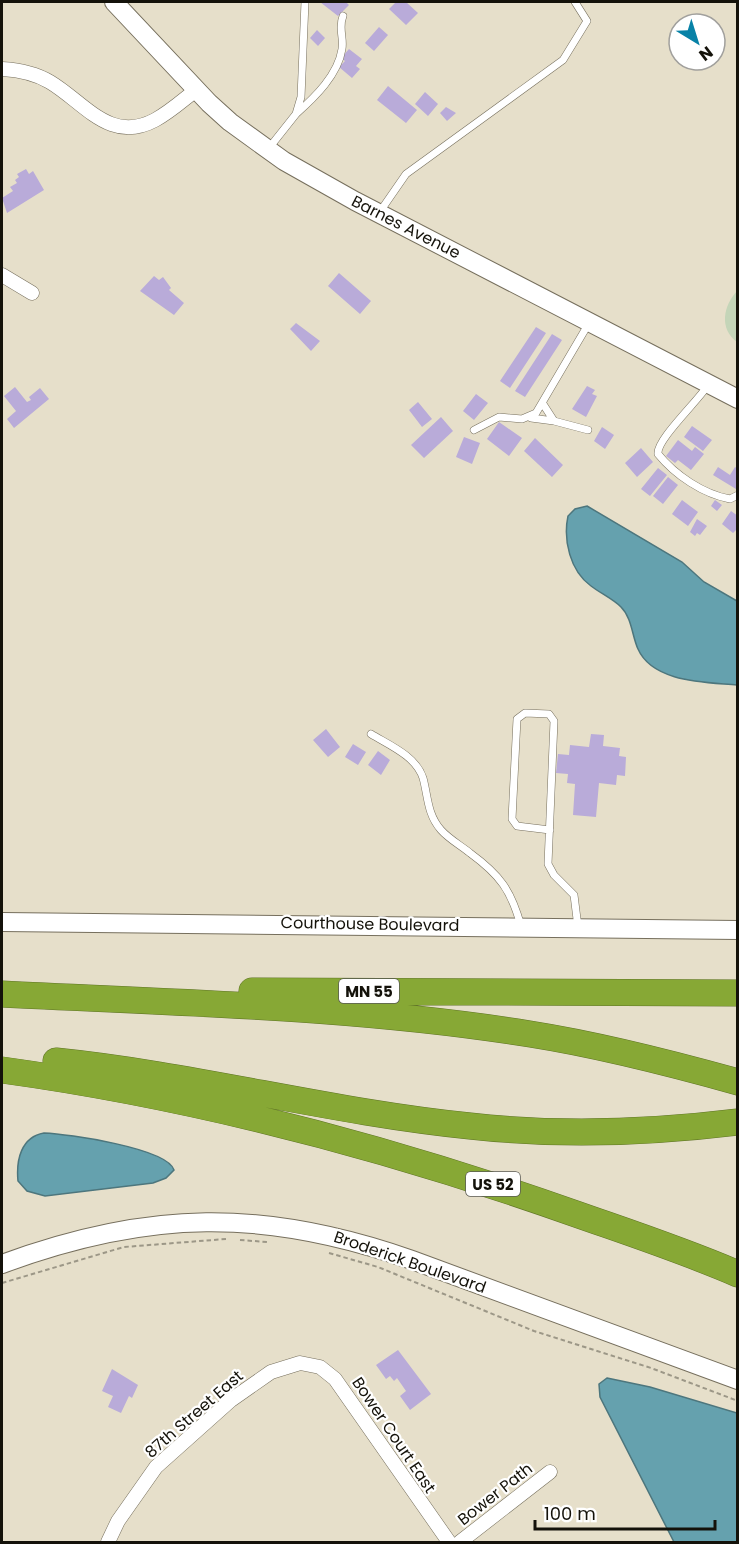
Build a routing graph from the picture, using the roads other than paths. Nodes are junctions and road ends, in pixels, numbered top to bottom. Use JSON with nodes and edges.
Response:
{"nodes":[{"id":1,"x":114,"y":2,"type":"edge"},
{"id":2,"x":305,"y":2,"type":"edge"},
{"id":3,"x":575,"y":2,"type":"edge"},
{"id":4,"x":343,"y":16,"type":"dead end"},
{"id":5,"x":2,"y":69,"type":"edge"},
{"id":6,"x":196,"y":90,"type":"junction"},
{"id":7,"x":296,"y":114,"type":"junction"},
{"id":8,"x":268,"y":150,"type":"junction"},
{"id":9,"x":379,"y":213,"type":"junction"},
{"id":10,"x":2,"y":275,"type":"edge"},
{"id":11,"x":33,"y":293,"type":"dead end"},
{"id":12,"x":589,"y":323,"type":"junction"},
{"id":13,"x":709,"y":384,"type":"junction"},
{"id":14,"x":738,"y":399,"type":"edge"},
{"id":15,"x":543,"y":404,"type":"junction"},
{"id":16,"x":531,"y":418,"type":"junction"},
{"id":17,"x":554,"y":421,"type":"junction"},
{"id":18,"x":474,"y":430,"type":"dead end"},
{"id":19,"x":588,"y":430,"type":"dead end"},
{"id":20,"x":738,"y":495,"type":"edge"},
{"id":21,"x":371,"y":734,"type":"dead end"},
{"id":22,"x":550,"y":830,"type":"junction"},
{"id":23,"x":2,"y":922,"type":"edge"},
{"id":24,"x":521,"y":926,"type":"junction"},
{"id":25,"x":578,"y":927,"type":"junction"},
{"id":26,"x":738,"y":930,"type":"edge"},
{"id":27,"x":738,"y":993,"type":"edge"},
{"id":28,"x":2,"y":994,"type":"edge"},
{"id":29,"x":2,"y":1056,"type":"edge"},
{"id":30,"x":2,"y":1070,"type":"edge"},
{"id":31,"x":738,"y":1082,"type":"edge"},
{"id":32,"x":738,"y":1122,"type":"edge"},
{"id":33,"x":2,"y":1264,"type":"edge"},
{"id":34,"x":738,"y":1274,"type":"edge"},
{"id":35,"x":300,"y":1363,"type":"joint"},
{"id":36,"x":738,"y":1380,"type":"edge"},
{"id":37,"x":550,"y":1472,"type":"dead end"},
{"id":38,"x":108,"y":1542,"type":"edge"},
{"id":39,"x":449,"y":1542,"type":"edge"},
{"id":40,"x":460,"y":1542,"type":"edge"}],
"edges":[{"from":1,"to":6,"type":"street","name":"Barnes Avenue"},
{"from":2,"to":7,"type":"lane"},
{"from":3,"to":9,"type":"lane"},
{"from":4,"to":7,"type":"lane"},
{"from":5,"to":6,"type":"street"},
{"from":6,"to":8,"type":"street","name":"Barnes Avenue"},
{"from":7,"to":8,"type":"lane"},
{"from":8,"to":9,"type":"street","name":"Barnes Avenue"},
{"from":9,"to":12,"type":"street","name":"Barnes Avenue"},
{"from":10,"to":11,"type":"street"},
{"from":12,"to":13,"type":"street","name":"Barnes Avenue"},
{"from":12,"to":15,"type":"lane"},
{"from":13,"to":14,"type":"street","name":"Barnes Avenue"},
{"from":13,"to":20,"type":"lane"},
{"from":15,"to":16,"type":"lane"},
{"from":15,"to":17,"type":"lane"},
{"from":16,"to":17,"type":"lane"},
{"from":16,"to":18,"type":"lane"},
{"from":17,"to":19,"type":"lane"},
{"from":21,"to":24,"type":"lane"},
{"from":22,"to":22,"type":"lane"},
{"from":22,"to":25,"type":"lane"},
{"from":23,"to":24,"type":"street","name":"Courthouse Boulevard"},
{"from":24,"to":25,"type":"street","name":"Courthouse Boulevard"},
{"from":25,"to":26,"type":"street","name":"Courthouse Boulevard"},
{"from":27,"to":28,"type":"highway","number":"MN 55"},
{"from":28,"to":31,"type":"highway"},
{"from":29,"to":32,"type":"highway"},
{"from":30,"to":34,"type":"highway","number":"US 52"},
{"from":33,"to":36,"type":"street","name":"Broderick Boulevard"},
{"from":35,"to":38,"type":"street","name":"87th Street East"},
{"from":35,"to":39,"type":"street","name":"Bower Court East"},
{"from":37,"to":40,"type":"street","name":"Bower Path"}]}
